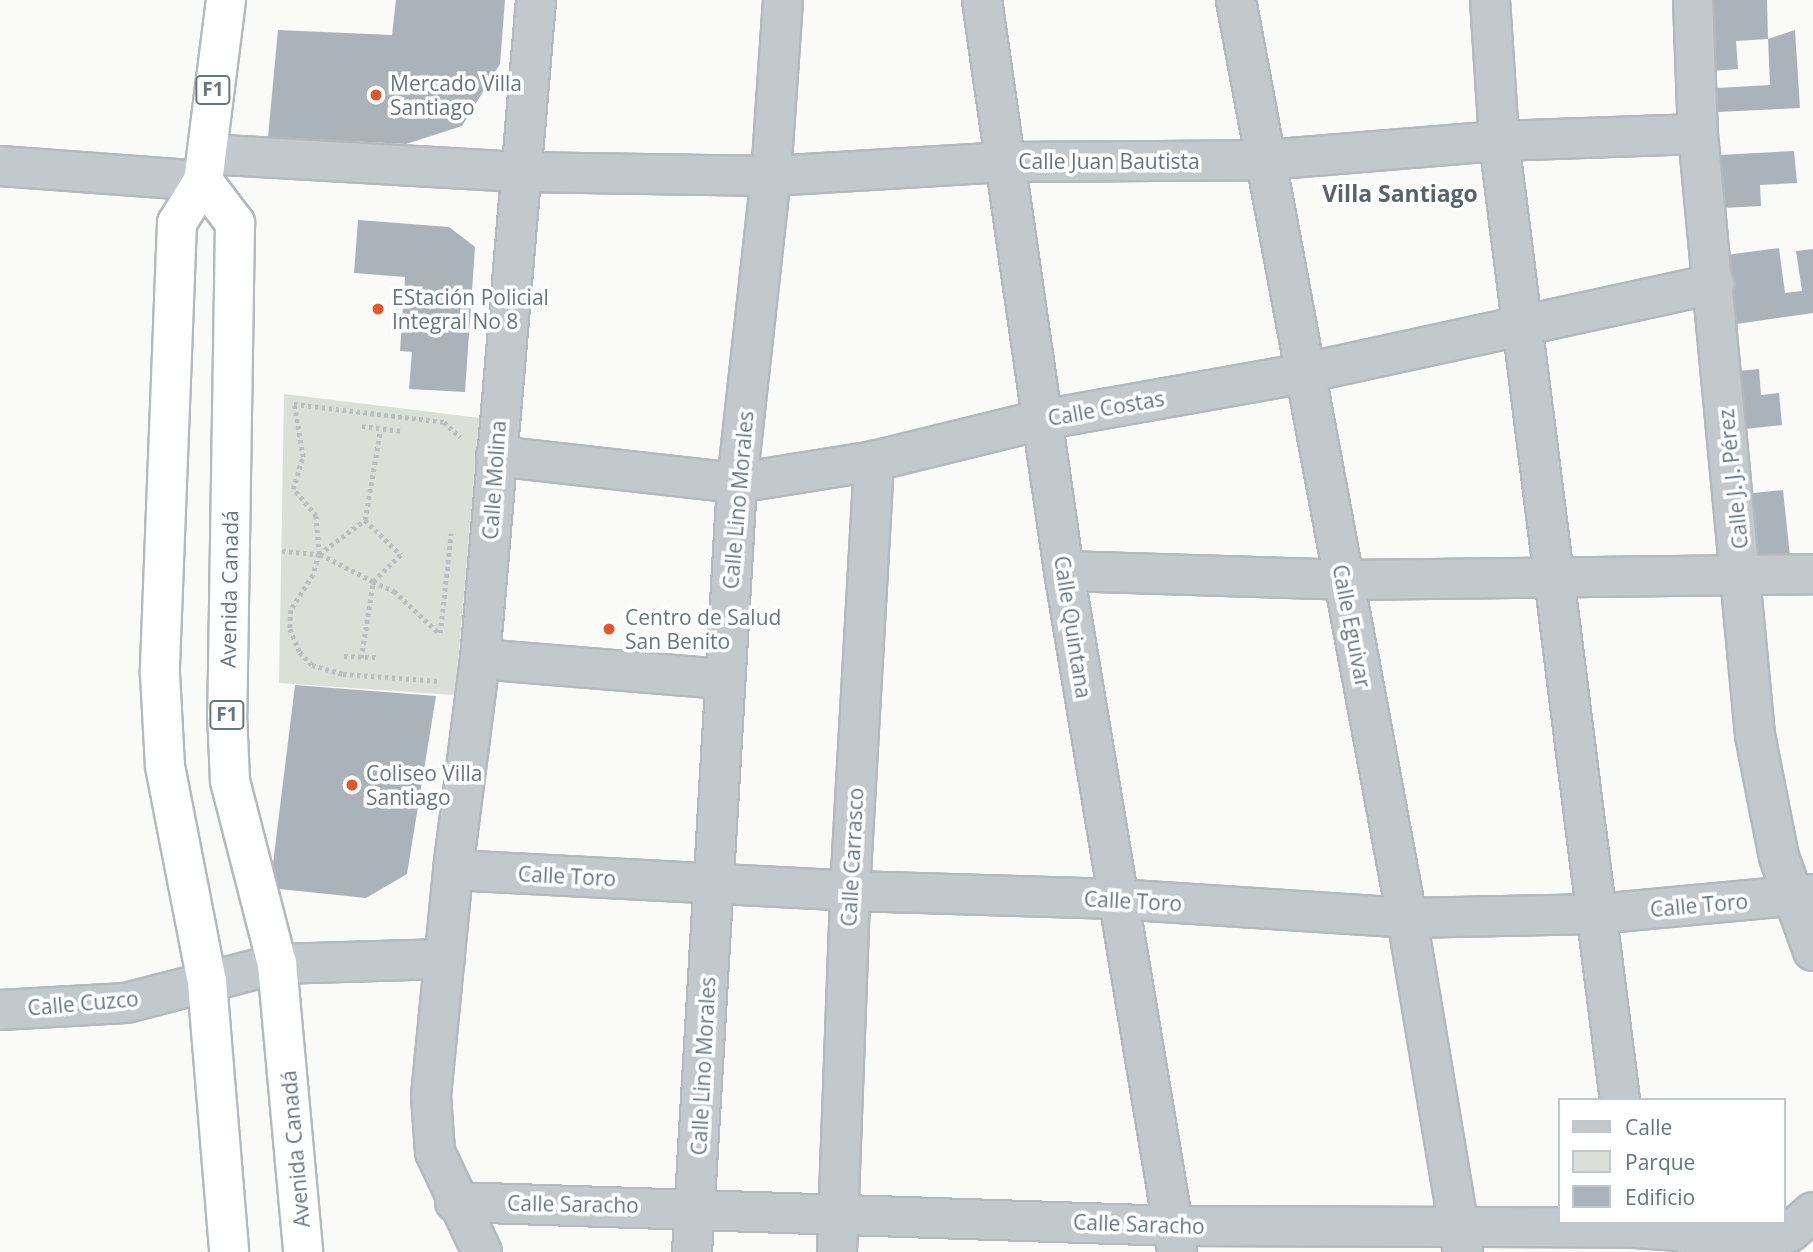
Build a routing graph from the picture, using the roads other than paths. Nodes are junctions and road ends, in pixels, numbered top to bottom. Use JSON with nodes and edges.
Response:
{"nodes":[{"id":1,"x":226,"y":0,"type":"edge"},
{"id":2,"x":536,"y":0,"type":"edge"},
{"id":3,"x":783,"y":0,"type":"edge"},
{"id":4,"x":982,"y":0,"type":"edge"},
{"id":5,"x":1236,"y":0,"type":"edge"},
{"id":6,"x":1490,"y":0,"type":"edge"},
{"id":7,"x":1693,"y":0,"type":"edge"},
{"id":8,"x":1698,"y":134,"type":"junction"},
{"id":9,"x":1499,"y":141,"type":"junction"},
{"id":10,"x":1266,"y":160,"type":"junction"},
{"id":11,"x":1007,"y":162,"type":"junction"},
{"id":12,"x":0,"y":166,"type":"edge"},
{"id":13,"x":205,"y":167,"type":"junction"},
{"id":14,"x":519,"y":172,"type":"junction"},
{"id":15,"x":771,"y":176,"type":"junction"},
{"id":16,"x":1713,"y":284,"type":"junction"},
{"id":17,"x":1521,"y":327,"type":"junction"},
{"id":18,"x":1305,"y":373,"type":"junction"},
{"id":19,"x":1041,"y":420,"type":"junction"},
{"id":20,"x":480,"y":452,"type":"junction"},
{"id":21,"x":874,"y":461,"type":"junction"},
{"id":22,"x":737,"y":483,"type":"junction"},
{"id":23,"x":1064,"y":570,"type":"junction"},
{"id":24,"x":1551,"y":574,"type":"junction"},
{"id":25,"x":1813,"y":574,"type":"edge"},
{"id":26,"x":1743,"y":577,"type":"junction"},
{"id":27,"x":1344,"y":580,"type":"junction"},
{"id":28,"x":464,"y":666,"type":"junction"},
{"id":29,"x":725,"y":679,"type":"junction"},
{"id":30,"x":453,"y":870,"type":"junction"},
{"id":31,"x":711,"y":884,"type":"junction"},
{"id":32,"x":850,"y":891,"type":"junction"},
{"id":33,"x":1804,"y":895,"type":"edge"},
{"id":34,"x":1116,"y":899,"type":"junction"},
{"id":35,"x":1597,"y":914,"type":"junction"},
{"id":36,"x":1407,"y":918,"type":"junction"},
{"id":37,"x":1813,"y":951,"type":"edge"},
{"id":38,"x":444,"y":959,"type":"junction"},
{"id":39,"x":277,"y":964,"type":"junction"},
{"id":40,"x":207,"y":982,"type":"junction"},
{"id":41,"x":0,"y":1010,"type":"edge"},
{"id":42,"x":1620,"y":1098,"type":"edge"},
{"id":43,"x":455,"y":1202,"type":"junction"},
{"id":44,"x":696,"y":1206,"type":"junction"},
{"id":45,"x":839,"y":1212,"type":"junction"},
{"id":46,"x":1813,"y":1212,"type":"edge"},
{"id":47,"x":1635,"y":1234,"type":"edge"},
{"id":48,"x":1175,"y":1239,"type":"edge"},
{"id":49,"x":1462,"y":1241,"type":"edge"},
{"id":50,"x":229,"y":1252,"type":"edge"},
{"id":51,"x":303,"y":1252,"type":"edge"},
{"id":52,"x":482,"y":1252,"type":"edge"},
{"id":53,"x":692,"y":1252,"type":"edge"},
{"id":54,"x":837,"y":1252,"type":"edge"}],
"edges":[{"from":1,"to":13,"type":"highway","number":"F1"},
{"from":2,"to":14,"type":"street","name":"Calle Molina"},
{"from":3,"to":15,"type":"street","name":"Calle Lino Morales"},
{"from":4,"to":11,"type":"street","name":"Calle Quintana"},
{"from":5,"to":10,"type":"street","name":"Calle Eguivar"},
{"from":6,"to":9,"type":"street"},
{"from":7,"to":8,"type":"street","name":"Calle J. J. Pérez"},
{"from":8,"to":9,"type":"street","name":"Calle Juan Bautista"},
{"from":8,"to":16,"type":"street","name":"Calle J. J. Pérez"},
{"from":9,"to":10,"type":"street","name":"Calle Juan Bautista"},
{"from":9,"to":17,"type":"street"},
{"from":10,"to":11,"type":"street","name":"Calle Juan Bautista"},
{"from":10,"to":18,"type":"street","name":"Calle Eguivar"},
{"from":11,"to":15,"type":"street","name":"Calle Juan Bautista"},
{"from":11,"to":19,"type":"street","name":"Calle Quintana"},
{"from":12,"to":13,"type":"street","name":"Calle Juan Bautista"},
{"from":13,"to":14,"type":"street","name":"Calle Juan Bautista"},
{"from":13,"to":39,"type":"highway","name":"Avenida Canadá","number":"F1"},
{"from":13,"to":40,"type":"highway","number":"F1"},
{"from":14,"to":15,"type":"street","name":"Calle Juan Bautista"},
{"from":14,"to":20,"type":"street","name":"Calle Molina"},
{"from":15,"to":22,"type":"street","name":"Calle Lino Morales"},
{"from":16,"to":17,"type":"street","name":"Calle Costas"},
{"from":16,"to":26,"type":"street","name":"Calle J. J. Pérez"},
{"from":17,"to":18,"type":"street","name":"Calle Costas"},
{"from":17,"to":24,"type":"street"},
{"from":18,"to":19,"type":"street","name":"Calle Costas"},
{"from":18,"to":27,"type":"street","name":"Calle Eguivar"},
{"from":19,"to":21,"type":"street","name":"Calle Costas"},
{"from":19,"to":23,"type":"street","name":"Calle Quintana"},
{"from":20,"to":22,"type":"street","name":"Calle Costas"},
{"from":20,"to":28,"type":"street","name":"Calle Molina"},
{"from":21,"to":22,"type":"street","name":"Calle Costas"},
{"from":21,"to":32,"type":"street","name":"Calle Carrasco"},
{"from":22,"to":29,"type":"street","name":"Calle Lino Morales"},
{"from":23,"to":27,"type":"street"},
{"from":23,"to":34,"type":"street","name":"Calle Quintana"},
{"from":24,"to":26,"type":"street"},
{"from":24,"to":27,"type":"street"},
{"from":24,"to":35,"type":"street"},
{"from":25,"to":26,"type":"street"},
{"from":26,"to":33,"type":"street","name":"Calle J. J. Pérez"},
{"from":27,"to":36,"type":"street","name":"Calle Eguivar"},
{"from":28,"to":29,"type":"street"},
{"from":28,"to":30,"type":"street","name":"Calle Molina"},
{"from":29,"to":31,"type":"street","name":"Calle Lino Morales"},
{"from":30,"to":31,"type":"street","name":"Calle Toro"},
{"from":30,"to":38,"type":"street","name":"Calle Molina"},
{"from":31,"to":32,"type":"street","name":"Calle Toro"},
{"from":31,"to":44,"type":"street","name":"Calle Lino Morales"},
{"from":32,"to":34,"type":"street","name":"Calle Toro"},
{"from":32,"to":45,"type":"street","name":"Calle Carrasco"},
{"from":33,"to":35,"type":"street","name":"Calle Toro"},
{"from":33,"to":37,"type":"street","name":"Calle J. J. Pérez"},
{"from":34,"to":36,"type":"street","name":"Calle Toro"},
{"from":34,"to":48,"type":"street","name":"Calle Quintana"},
{"from":35,"to":36,"type":"street","name":"Calle Toro"},
{"from":35,"to":42,"type":"street"},
{"from":36,"to":49,"type":"street","name":"Calle Eguivar"},
{"from":38,"to":39,"type":"street"},
{"from":38,"to":43,"type":"street","name":"Calle Molina"},
{"from":39,"to":40,"type":"street"},
{"from":39,"to":51,"type":"highway","name":"Avenida Canadá","number":"F1"},
{"from":40,"to":41,"type":"street","name":"Calle Cuzco"},
{"from":40,"to":50,"type":"highway","number":"F1"},
{"from":43,"to":44,"type":"street","name":"Calle Saracho"},
{"from":43,"to":52,"type":"street","name":"Calle Molina"},
{"from":44,"to":45,"type":"street","name":"Calle Saracho"},
{"from":44,"to":53,"type":"street","name":"Calle Lino Morales"},
{"from":45,"to":48,"type":"street","name":"Calle Saracho"},
{"from":45,"to":54,"type":"street","name":"Calle Carrasco"},
{"from":46,"to":47,"type":"street","name":"Calle Saracho"},
{"from":47,"to":49,"type":"street","name":"Calle Saracho"},
{"from":48,"to":49,"type":"street","name":"Calle Saracho"}]}
